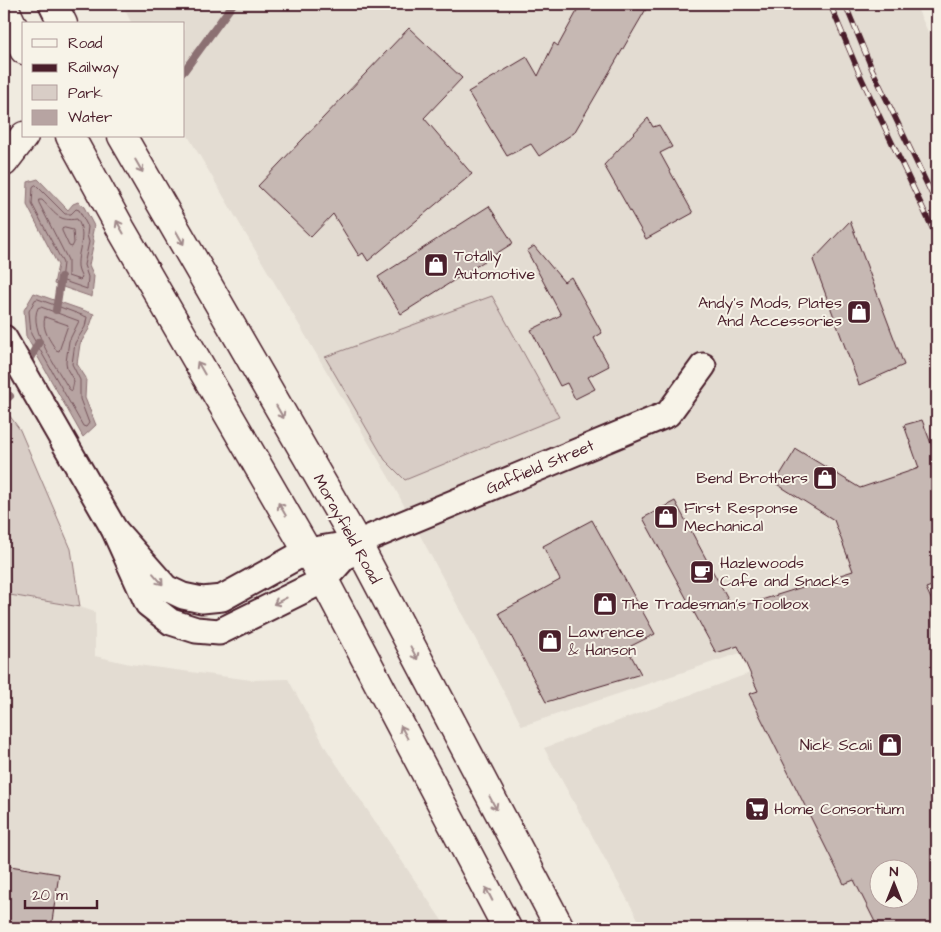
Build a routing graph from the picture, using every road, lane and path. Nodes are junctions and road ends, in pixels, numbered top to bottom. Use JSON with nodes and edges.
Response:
{"nodes":[{"id":1,"x":53,"y":4,"type":"edge"},
{"id":2,"x":4,"y":7,"type":"edge"},
{"id":3,"x":62,"y":22,"type":"edge"},
{"id":4,"x":22,"y":46,"type":"edge"},
{"id":5,"x":22,"y":138,"type":"edge"},
{"id":6,"x":71,"y":138,"type":"edge"},
{"id":7,"x":123,"y":138,"type":"edge"},
{"id":8,"x":4,"y":162,"type":"edge"},
{"id":9,"x":4,"y":338,"type":"edge"},
{"id":10,"x":703,"y":366,"type":"dead end"},
{"id":11,"x":114,"y":529,"type":"junction"},
{"id":12,"x":357,"y":543,"type":"junction"},
{"id":13,"x":307,"y":551,"type":"junction"},
{"id":14,"x":324,"y":580,"type":"junction"},
{"id":15,"x":507,"y":928,"type":"edge"},
{"id":16,"x":560,"y":928,"type":"edge"}],
"edges":[{"from":1,"to":3,"type":"main road"},
{"from":2,"to":4,"type":"main road"},
{"from":5,"to":8,"type":"main road"},
{"from":13,"to":6,"type":"main road","one_way":true},
{"from":7,"to":12,"type":"main road","name":"Morayfield Road","one_way":true},
{"from":9,"to":11,"type":"street"},
{"from":10,"to":12,"type":"street","name":"Gaffield Street"},
{"from":11,"to":13,"type":"street","one_way":true},
{"from":14,"to":11,"type":"street","one_way":true},
{"from":12,"to":13,"type":"street"},
{"from":12,"to":14,"type":"street"},
{"from":12,"to":16,"type":"main road","name":"Morayfield Road","one_way":true},
{"from":13,"to":14,"type":"main road"},
{"from":15,"to":14,"type":"main road","one_way":true}]}
